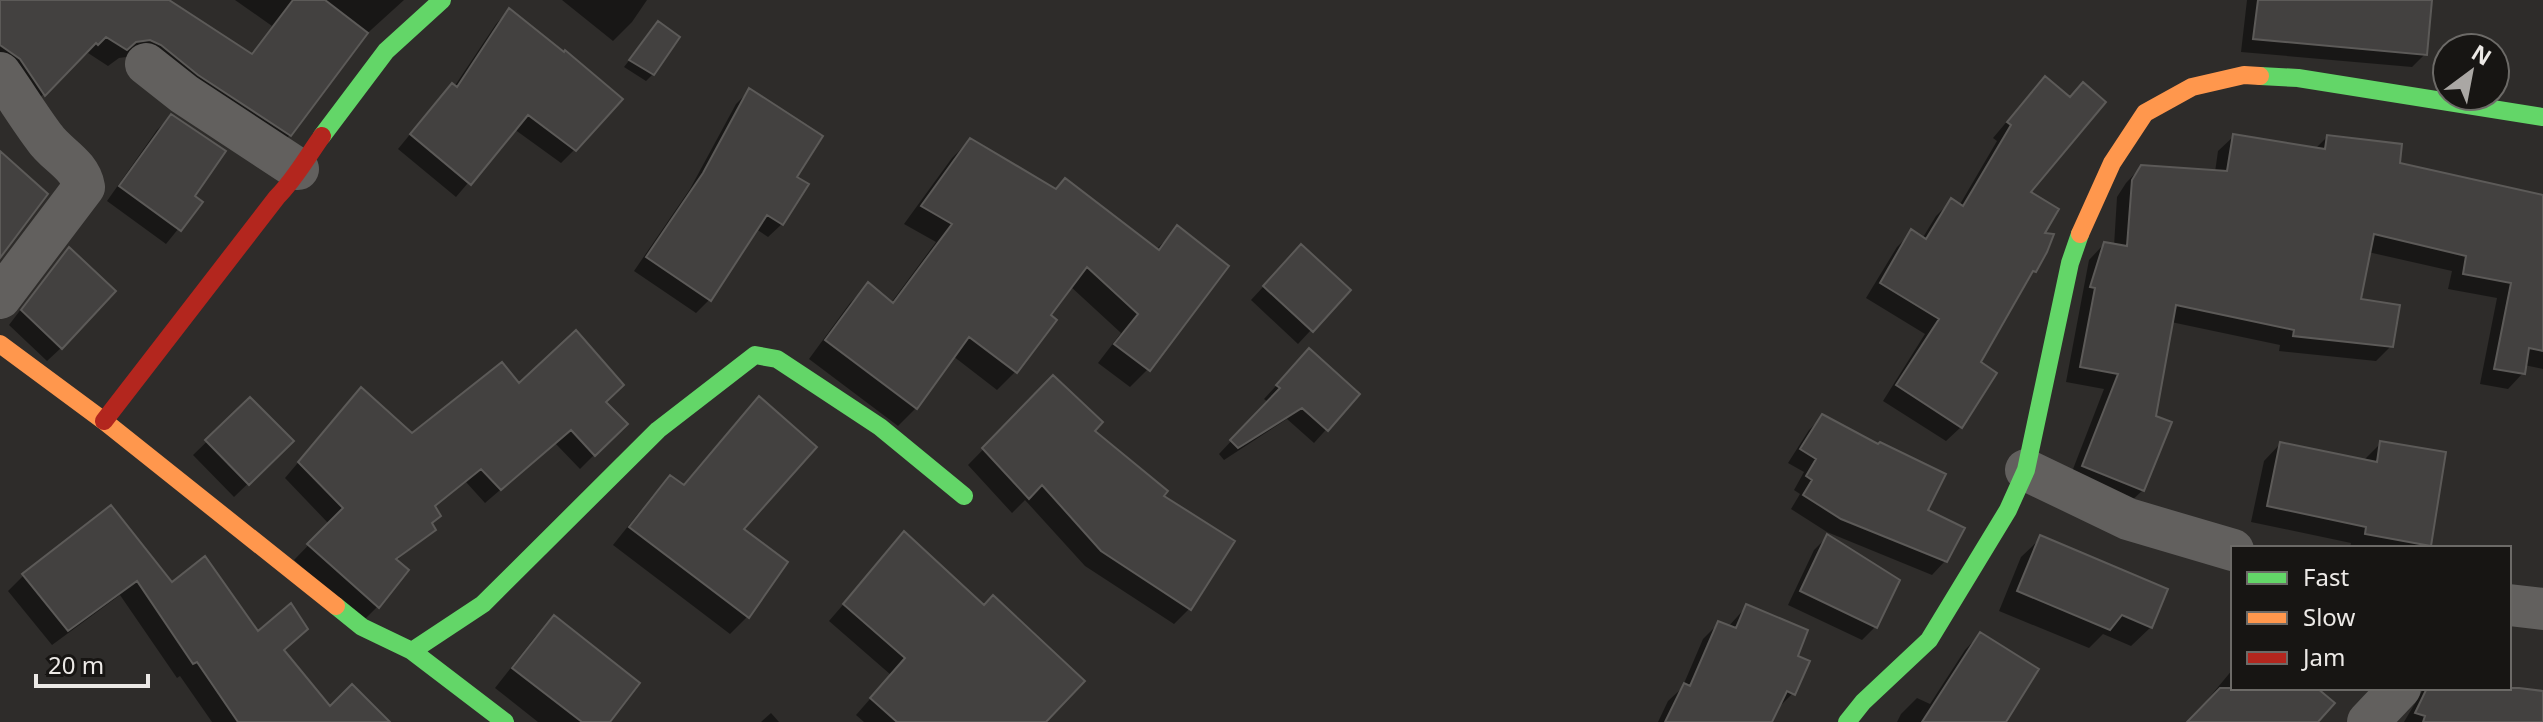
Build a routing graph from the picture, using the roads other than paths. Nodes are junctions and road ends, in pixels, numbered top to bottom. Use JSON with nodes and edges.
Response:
{"nodes":[{"id":1,"x":442,"y":0,"type":"edge"},
{"id":2,"x":146,"y":64,"type":"dead end"},
{"id":3,"x":0,"y":73,"type":"edge"},
{"id":4,"x":2543,"y":117,"type":"edge"},
{"id":5,"x":298,"y":169,"type":"junction"},
{"id":6,"x":0,"y":298,"type":"edge"},
{"id":7,"x":0,"y":344,"type":"edge"},
{"id":8,"x":104,"y":421,"type":"junction"},
{"id":9,"x":2026,"y":470,"type":"junction"},
{"id":10,"x":964,"y":496,"type":"dead end"},
{"id":11,"x":2231,"y":549,"type":"edge"},
{"id":12,"x":2511,"y":605,"type":"edge"},
{"id":13,"x":2543,"y":609,"type":"edge"},
{"id":14,"x":412,"y":651,"type":"junction"},
{"id":15,"x":2398,"y":690,"type":"edge"},
{"id":16,"x":505,"y":722,"type":"edge"},
{"id":17,"x":1847,"y":722,"type":"edge"},
{"id":18,"x":2368,"y":722,"type":"edge"}],
"edges":[{"from":1,"to":5,"type":"street"},
{"from":2,"to":5,"type":"street"},
{"from":3,"to":6,"type":"street"},
{"from":4,"to":9,"type":"street"},
{"from":5,"to":8,"type":"street"},
{"from":7,"to":8,"type":"street"},
{"from":8,"to":14,"type":"street"},
{"from":9,"to":11,"type":"street"},
{"from":9,"to":17,"type":"street"},
{"from":10,"to":14,"type":"street"},
{"from":12,"to":13,"type":"street"},
{"from":14,"to":16,"type":"street"},
{"from":15,"to":18,"type":"street"}]}
